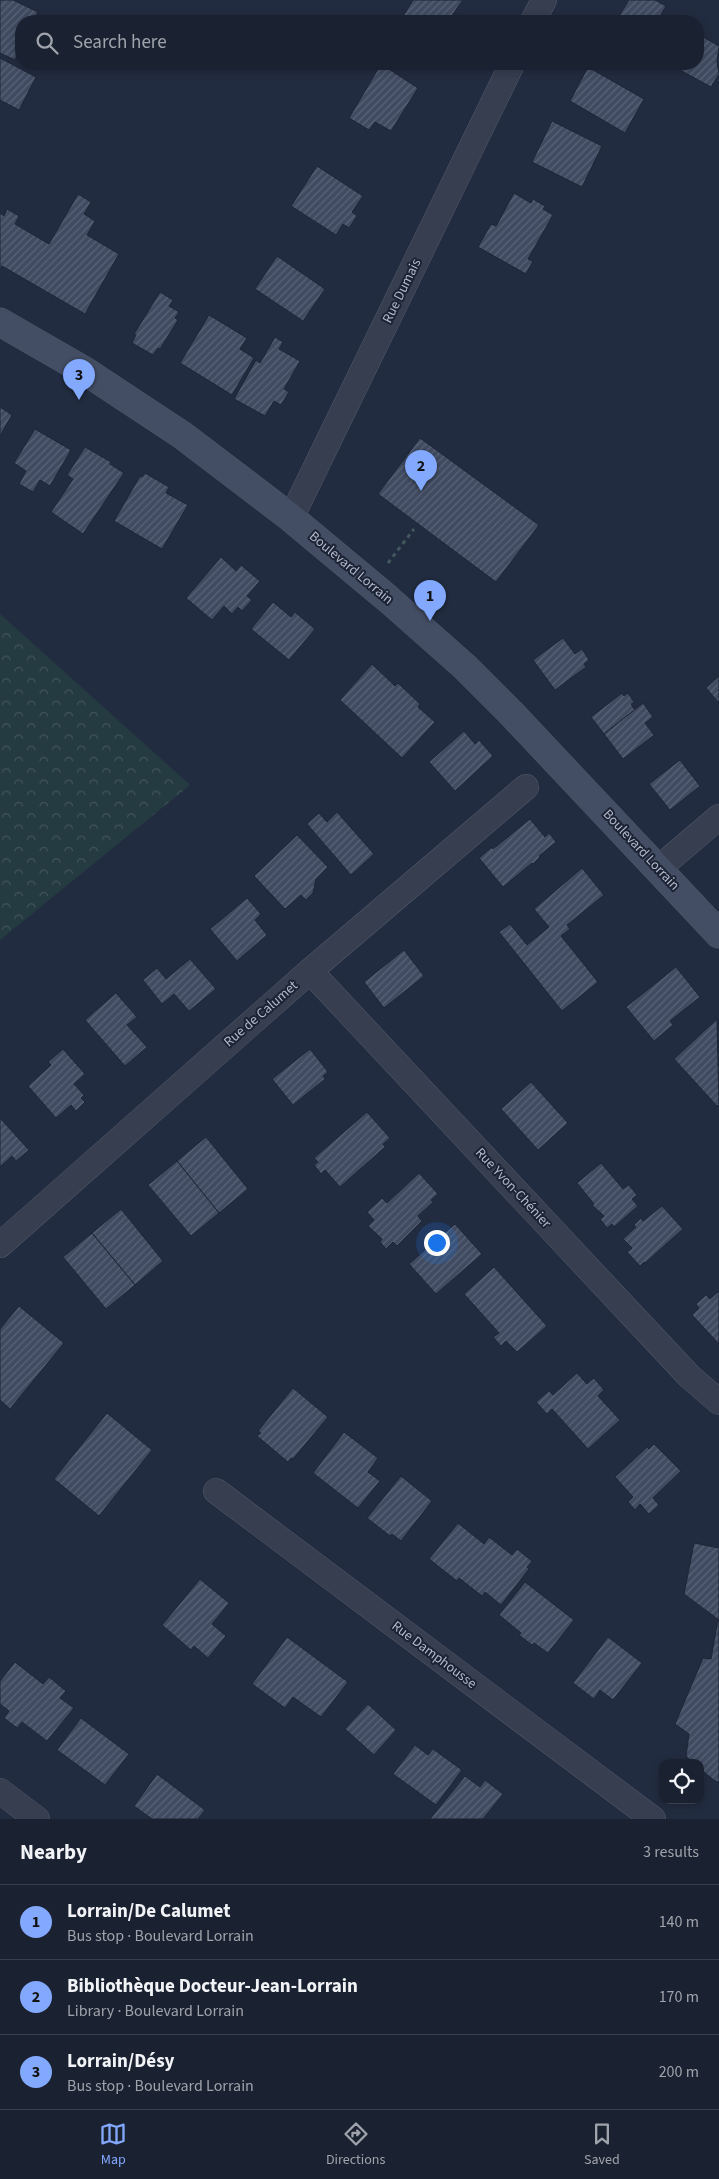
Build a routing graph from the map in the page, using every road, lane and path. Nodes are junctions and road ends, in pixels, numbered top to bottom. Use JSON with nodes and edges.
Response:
{"nodes":[{"id":1,"x":544,"y":0,"type":"edge"},
{"id":2,"x":536,"y":15,"type":"edge"},
{"id":3,"x":509,"y":70,"type":"edge"},
{"id":4,"x":0,"y":322,"type":"edge"},
{"id":5,"x":290,"y":518,"type":"junction"},
{"id":6,"x":414,"y":529,"type":"dead end"},
{"id":7,"x":372,"y":585,"type":"junction"},
{"id":8,"x":526,"y":787,"type":"dead end"},
{"id":9,"x":719,"y":817,"type":"edge"},
{"id":10,"x":659,"y":868,"type":"junction"},
{"id":11,"x":719,"y":934,"type":"edge"},
{"id":12,"x":310,"y":971,"type":"junction"},
{"id":13,"x":0,"y":1245,"type":"edge"},
{"id":14,"x":719,"y":1402,"type":"edge"},
{"id":15,"x":216,"y":1491,"type":"dead end"},
{"id":16,"x":0,"y":1791,"type":"edge"},
{"id":17,"x":37,"y":1819,"type":"edge"},
{"id":18,"x":653,"y":1819,"type":"edge"}],
"edges":[{"from":1,"to":2,"type":"street"},
{"from":3,"to":5,"type":"street","name":"Rue Dumais"},
{"from":4,"to":5,"type":"main road","name":"Boulevard Lorrain"},
{"from":5,"to":7,"type":"main road","name":"Boulevard Lorrain"},
{"from":6,"to":7,"type":"path"},
{"from":7,"to":10,"type":"main road","name":"Boulevard Lorrain"},
{"from":8,"to":12,"type":"street","name":"Rue de Calumet"},
{"from":9,"to":10,"type":"street"},
{"from":10,"to":11,"type":"main road","name":"Boulevard Lorrain"},
{"from":12,"to":13,"type":"street","name":"Rue de Calumet"},
{"from":12,"to":14,"type":"street","name":"Rue Yvon-Chénier"},
{"from":15,"to":18,"type":"street","name":"Rue Damphousse"},
{"from":16,"to":17,"type":"street"}]}
